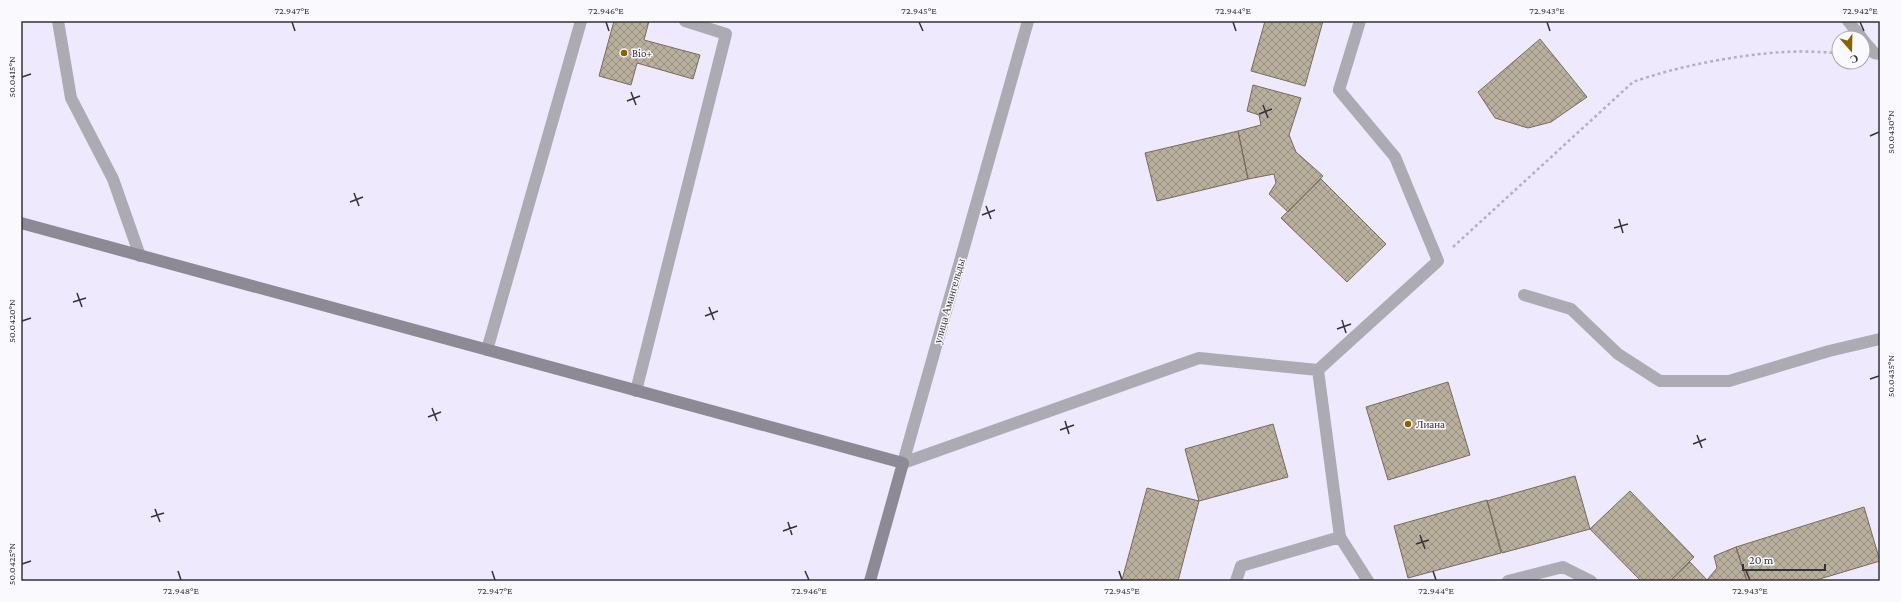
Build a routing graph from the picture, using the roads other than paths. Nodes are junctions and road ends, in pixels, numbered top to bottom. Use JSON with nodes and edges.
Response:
{"nodes":[{"id":1,"x":58,"y":21,"type":"edge"},
{"id":2,"x":581,"y":21,"type":"edge"},
{"id":3,"x":685,"y":21,"type":"edge"},
{"id":4,"x":1028,"y":21,"type":"edge"},
{"id":5,"x":1360,"y":21,"type":"edge"},
{"id":6,"x":1848,"y":21,"type":"edge"},
{"id":7,"x":1855,"y":30,"type":"edge"},
{"id":8,"x":1871,"y":50,"type":"edge"},
{"id":9,"x":1880,"y":54,"type":"edge"},
{"id":10,"x":21,"y":223,"type":"edge"},
{"id":11,"x":140,"y":256,"type":"junction"},
{"id":12,"x":1524,"y":295,"type":"dead end"},
{"id":13,"x":1880,"y":339,"type":"edge"},
{"id":14,"x":487,"y":350,"type":"junction"},
{"id":15,"x":1318,"y":370,"type":"junction"},
{"id":16,"x":636,"y":391,"type":"junction"},
{"id":17,"x":903,"y":463,"type":"junction"},
{"id":18,"x":1340,"y":537,"type":"junction"},
{"id":19,"x":870,"y":581,"type":"edge"},
{"id":20,"x":1236,"y":581,"type":"edge"},
{"id":21,"x":1368,"y":581,"type":"edge"},
{"id":22,"x":1508,"y":581,"type":"edge"},
{"id":23,"x":1592,"y":581,"type":"edge"}],
"edges":[{"from":1,"to":11,"type":"street"},
{"from":2,"to":14,"type":"street"},
{"from":3,"to":16,"type":"street"},
{"from":4,"to":17,"type":"street","name":"улица Амангельды"},
{"from":5,"to":15,"type":"street"},
{"from":6,"to":7,"type":"street"},
{"from":8,"to":9,"type":"street"},
{"from":10,"to":11,"type":"street"},
{"from":11,"to":14,"type":"street"},
{"from":12,"to":13,"type":"street"},
{"from":14,"to":16,"type":"street"},
{"from":15,"to":17,"type":"street"},
{"from":15,"to":18,"type":"street"},
{"from":16,"to":17,"type":"street"},
{"from":17,"to":19,"type":"street","name":"улица Амангельды"},
{"from":18,"to":20,"type":"street"},
{"from":18,"to":21,"type":"street"},
{"from":22,"to":23,"type":"street"}]}
